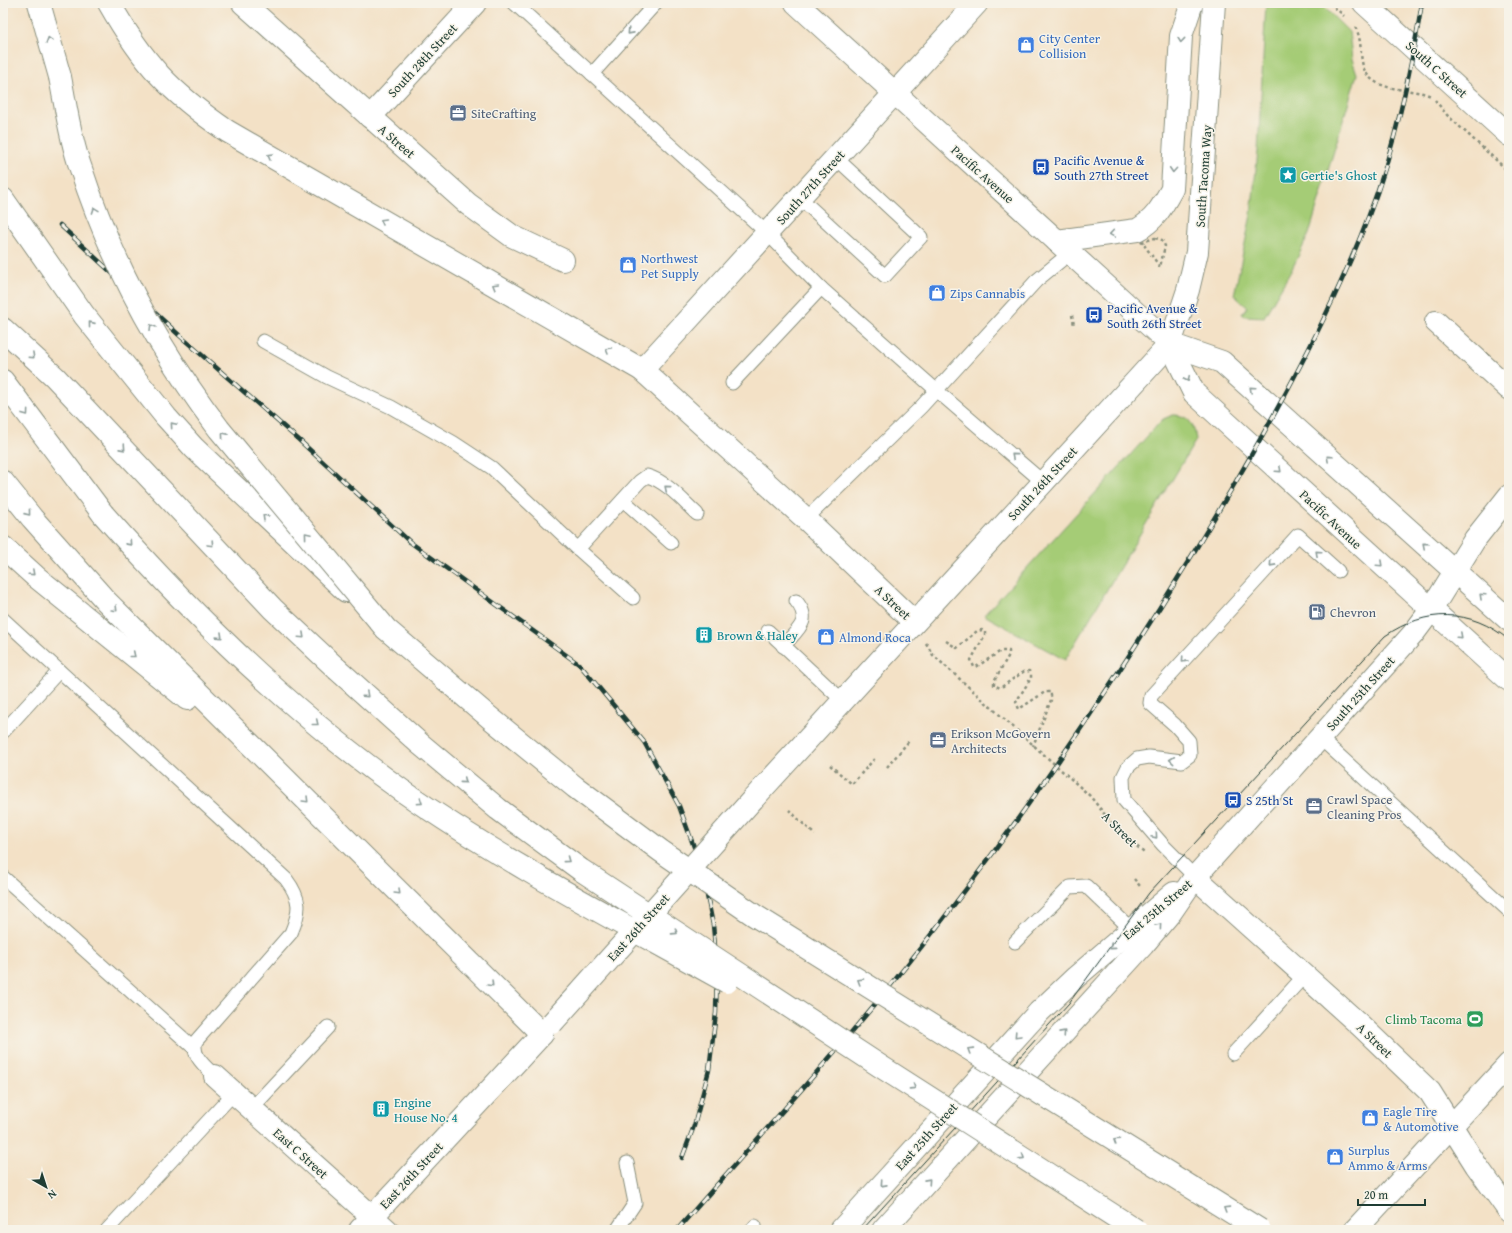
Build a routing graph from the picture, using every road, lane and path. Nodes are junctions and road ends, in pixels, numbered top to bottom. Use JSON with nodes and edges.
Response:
{"nodes":[{"id":1,"x":38,"y":3,"type":"edge"},
{"id":2,"x":109,"y":3,"type":"edge"},
{"id":3,"x":243,"y":3,"type":"edge"},
{"id":4,"x":475,"y":3,"type":"edge"},
{"id":5,"x":514,"y":3,"type":"edge"},
{"id":6,"x":656,"y":3,"type":"edge"},
{"id":7,"x":796,"y":3,"type":"edge"},
{"id":8,"x":978,"y":3,"type":"edge"},
{"id":9,"x":1192,"y":3,"type":"edge"},
{"id":10,"x":1214,"y":3,"type":"edge"},
{"id":11,"x":1330,"y":3,"type":"edge"},
{"id":12,"x":1364,"y":3,"type":"edge"},
{"id":13,"x":1349,"y":20,"type":"dead end"},
{"id":14,"x":1352,"y":24,"type":"dead end"},
{"id":15,"x":592,"y":74,"type":"junction"},
{"id":16,"x":895,"y":93,"type":"junction"},
{"id":17,"x":370,"y":117,"type":"junction"},
{"id":18,"x":1509,"y":135,"type":"edge"},
{"id":19,"x":836,"y":158,"type":"junction"},
{"id":20,"x":1509,"y":172,"type":"edge"},
{"id":21,"x":800,"y":198,"type":"junction"},
{"id":22,"x":3,"y":199,"type":"edge"},
{"id":23,"x":767,"y":233,"type":"junction"},
{"id":24,"x":1142,"y":242,"type":"joint"},
{"id":25,"x":1063,"y":247,"type":"junction"},
{"id":26,"x":563,"y":260,"type":"dead end"},
{"id":27,"x":821,"y":288,"type":"junction"},
{"id":28,"x":1072,"y":315,"type":"dead end"},
{"id":29,"x":1436,"y":322,"type":"dead end"},
{"id":30,"x":1074,"y":325,"type":"dead end"},
{"id":31,"x":3,"y":329,"type":"edge"},
{"id":32,"x":263,"y":341,"type":"dead end"},
{"id":33,"x":1170,"y":344,"type":"junction"},
{"id":34,"x":642,"y":370,"type":"junction"},
{"id":35,"x":3,"y":382,"type":"edge"},
{"id":36,"x":732,"y":383,"type":"dead end"},
{"id":37,"x":1509,"y":389,"type":"edge"},
{"id":38,"x":936,"y":390,"type":"junction"},
{"id":39,"x":3,"y":482,"type":"edge"},
{"id":40,"x":1043,"y":482,"type":"junction"},
{"id":41,"x":1509,"y":496,"type":"edge"},
{"id":42,"x":623,"y":500,"type":"junction"},
{"id":43,"x":697,"y":514,"type":"dead end"},
{"id":44,"x":806,"y":520,"type":"junction"},
{"id":45,"x":671,"y":543,"type":"dead end"},
{"id":46,"x":3,"y":546,"type":"edge"},
{"id":47,"x":578,"y":549,"type":"junction"},
{"id":48,"x":1455,"y":571,"type":"junction"},
{"id":49,"x":1338,"y":572,"type":"dead end"},
{"id":50,"x":633,"y":598,"type":"dead end"},
{"id":51,"x":796,"y":602,"type":"dead end"},
{"id":52,"x":1431,"y":610,"type":"junction"},
{"id":53,"x":1506,"y":611,"type":"edge"},
{"id":54,"x":3,"y":620,"type":"edge"},
{"id":55,"x":914,"y":622,"type":"junction"},
{"id":56,"x":386,"y":629,"type":"junction"},
{"id":57,"x":768,"y":631,"type":"dead end"},
{"id":58,"x":946,"y":641,"type":"dead end"},
{"id":59,"x":783,"y":646,"type":"junction"},
{"id":60,"x":59,"y":670,"type":"junction"},
{"id":61,"x":1509,"y":680,"type":"edge"},
{"id":62,"x":843,"y":701,"type":"junction"},
{"id":63,"x":3,"y":732,"type":"edge"},
{"id":64,"x":1320,"y":738,"type":"junction"},
{"id":65,"x":909,"y":740,"type":"dead end"},
{"id":66,"x":1033,"y":746,"type":"junction"},
{"id":67,"x":876,"y":758,"type":"dead end"},
{"id":68,"x":830,"y":765,"type":"dead end"},
{"id":69,"x":887,"y":767,"type":"dead end"},
{"id":70,"x":279,"y":773,"type":"junction"},
{"id":71,"x":789,"y":810,"type":"dead end"},
{"id":72,"x":815,"y":835,"type":"dead end"},
{"id":73,"x":1150,"y":859,"type":"dead end"},
{"id":74,"x":3,"y":876,"type":"edge"},
{"id":75,"x":1195,"y":877,"type":"junction"},
{"id":76,"x":1134,"y":879,"type":"dead end"},
{"id":77,"x":1140,"y":886,"type":"dead end"},
{"id":78,"x":1509,"y":911,"type":"edge"},
{"id":79,"x":1132,"y":930,"type":"junction"},
{"id":80,"x":1015,"y":942,"type":"dead end"},
{"id":81,"x":1305,"y":975,"type":"junction"},
{"id":82,"x":328,"y":1027,"type":"dead end"},
{"id":83,"x":547,"y":1029,"type":"junction"},
{"id":84,"x":194,"y":1048,"type":"junction"},
{"id":85,"x":1233,"y":1054,"type":"dead end"},
{"id":86,"x":1509,"y":1064,"type":"edge"},
{"id":87,"x":880,"y":1066,"type":"junction"},
{"id":88,"x":215,"y":1076,"type":"joint"},
{"id":89,"x":234,"y":1093,"type":"junction"},
{"id":90,"x":252,"y":1109,"type":"junction"},
{"id":91,"x":1451,"y":1127,"type":"junction"},
{"id":92,"x":627,"y":1163,"type":"dead end"},
{"id":93,"x":1509,"y":1211,"type":"edge"},
{"id":94,"x":373,"y":1226,"type":"edge"},
{"id":95,"x":107,"y":1230,"type":"edge"},
{"id":96,"x":617,"y":1230,"type":"edge"},
{"id":97,"x":841,"y":1230,"type":"edge"},
{"id":98,"x":883,"y":1230,"type":"edge"},
{"id":99,"x":1136,"y":1230,"type":"edge"},
{"id":100,"x":1260,"y":1230,"type":"edge"},
{"id":101,"x":1356,"y":1230,"type":"edge"}],
"edges":[{"from":56,"to":1,"type":"main road","one_way":true,"bridge":true},
{"from":34,"to":2,"type":"main road","name":"A Street","one_way":true},
{"from":3,"to":17,"type":"main road","name":"A Street"},
{"from":4,"to":17,"type":"main road","name":"South 28th Street"},
{"from":5,"to":15,"type":"lane"},
{"from":6,"to":15,"type":"lane","one_way":true},
{"from":7,"to":16,"type":"main road","name":"Pacific Avenue"},
{"from":8,"to":16,"type":"main road","name":"South 27th Street"},
{"from":9,"to":25,"type":"main road","one_way":true},
{"from":10,"to":33,"type":"main road","name":"South Tacoma Way"},
{"from":11,"to":13,"type":"path"},
{"from":12,"to":18,"type":"main road","name":"South C Street"},
{"from":14,"to":20,"type":"path"},
{"from":15,"to":23,"type":"lane"},
{"from":16,"to":19,"type":"main road","name":"South 27th Street"},
{"from":16,"to":25,"type":"main road","name":"Pacific Avenue"},
{"from":17,"to":26,"type":"main road","name":"A Street"},
{"from":19,"to":21,"type":"main road","name":"South 27th Street"},
{"from":19,"to":21,"type":"lane"},
{"from":21,"to":23,"type":"main road","name":"South 27th Street"},
{"from":56,"to":22,"type":"main road","one_way":true,"bridge":true},
{"from":23,"to":27,"type":"lane"},
{"from":23,"to":34,"type":"main road","name":"South 27th Street"},
{"from":24,"to":24,"type":"path"},
{"from":25,"to":33,"type":"main road","name":"Pacific Avenue"},
{"from":25,"to":38,"type":"lane"},
{"from":27,"to":36,"type":"lane"},
{"from":27,"to":38,"type":"lane"},
{"from":28,"to":30,"type":"path"},
{"from":29,"to":37,"type":"main road"},
{"from":31,"to":87,"type":"main road","one_way":true,"bridge":true},
{"from":32,"to":47,"type":"lane"},
{"from":33,"to":40,"type":"main road","name":"South 26th Street"},
{"from":48,"to":33,"type":"main road","name":"Pacific Avenue","one_way":true},
{"from":33,"to":52,"type":"main road","name":"Pacific Avenue","one_way":true},
{"from":34,"to":44,"type":"main road","name":"A Street"},
{"from":35,"to":87,"type":"main road","one_way":true,"bridge":true},
{"from":40,"to":38,"type":"lane","one_way":true},
{"from":38,"to":44,"type":"lane"},
{"from":39,"to":70,"type":"main road","one_way":true},
{"from":40,"to":55,"type":"main road","name":"South 26th Street"},
{"from":41,"to":48,"type":"main road","name":"South 25th Street"},
{"from":43,"to":42,"type":"lane","one_way":true},
{"from":42,"to":45,"type":"lane"},
{"from":42,"to":47,"type":"lane"},
{"from":44,"to":55,"type":"main road","name":"A Street"},
{"from":46,"to":70,"type":"main road","one_way":true},
{"from":47,"to":50,"type":"lane"},
{"from":48,"to":52,"type":"main road","name":"South 25th Street"},
{"from":53,"to":48,"type":"main road","name":"Pacific Avenue","one_way":true},
{"from":49,"to":75,"type":"lane","one_way":true},
{"from":51,"to":59,"type":"lane"},
{"from":52,"to":61,"type":"main road","name":"Pacific Avenue","one_way":true},
{"from":52,"to":64,"type":"main road","name":"South 25th Street"},
{"from":54,"to":60,"type":"lane"},
{"from":55,"to":62,"type":"main road","name":"East 26th Street"},
{"from":55,"to":66,"type":"path","name":"A Street"},
{"from":100,"to":56,"type":"main road","one_way":true,"bridge":true},
{"from":57,"to":59,"type":"lane"},
{"from":58,"to":66,"type":"path"},
{"from":59,"to":62,"type":"lane"},
{"from":60,"to":63,"type":"lane"},
{"from":60,"to":84,"type":"lane"},
{"from":62,"to":83,"type":"main road","name":"East 26th Street","bridge":true},
{"from":64,"to":75,"type":"main road","name":"South 25th Street"},
{"from":64,"to":78,"type":"lane"},
{"from":65,"to":69,"type":"path"},
{"from":66,"to":73,"type":"path","name":"A Street"},
{"from":67,"to":68,"type":"path"},
{"from":70,"to":83,"type":"main road","one_way":true},
{"from":71,"to":72,"type":"path"},
{"from":74,"to":84,"type":"lane"},
{"from":75,"to":79,"type":"main road","name":"East 25th Street"},
{"from":75,"to":81,"type":"main road","name":"A Street"},
{"from":98,"to":75,"type":"main road","name":"East 25th Street","one_way":true},
{"from":76,"to":77,"type":"path"},
{"from":79,"to":80,"type":"lane"},
{"from":79,"to":97,"type":"main road","name":"East 25th Street","one_way":true},
{"from":81,"to":85,"type":"lane"},
{"from":81,"to":91,"type":"main road","name":"A Street"},
{"from":82,"to":90,"type":"lane"},
{"from":83,"to":94,"type":"main road","name":"East 26th Street"},
{"from":84,"to":88,"type":"lane"},
{"from":86,"to":91,"type":"main road"},
{"from":87,"to":99,"type":"main road","one_way":true,"bridge":true},
{"from":88,"to":89,"type":"main road","name":"East C Street"},
{"from":89,"to":90,"type":"main road","name":"East C Street"},
{"from":89,"to":95,"type":"lane"},
{"from":90,"to":94,"type":"main road","name":"East C Street"},
{"from":91,"to":93,"type":"main road","name":"A Street"},
{"from":91,"to":101,"type":"main road"},
{"from":92,"to":96,"type":"lane"}]}
